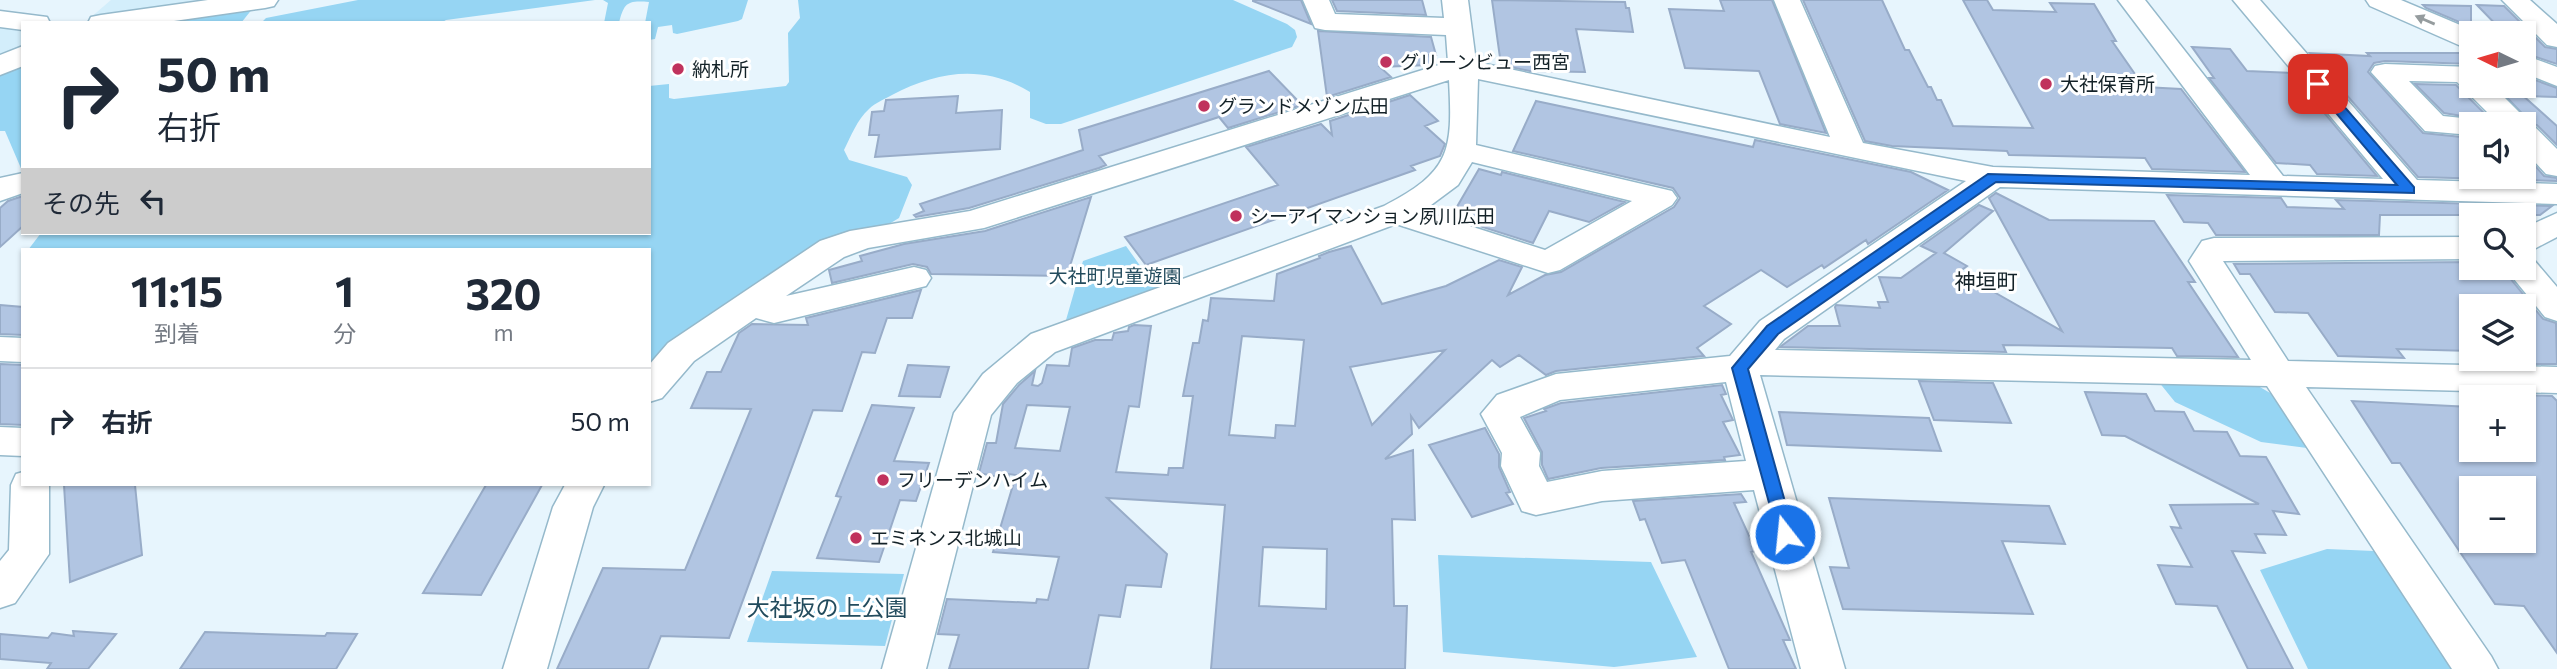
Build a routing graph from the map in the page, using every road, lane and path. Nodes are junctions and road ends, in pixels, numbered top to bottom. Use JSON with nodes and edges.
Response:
{"nodes":[{"id":1,"x":267,"y":0,"type":"edge"},
{"id":2,"x":1316,"y":0,"type":"edge"},
{"id":3,"x":1455,"y":0,"type":"edge"},
{"id":4,"x":1787,"y":0,"type":"edge"},
{"id":5,"x":2131,"y":0,"type":"edge"},
{"id":6,"x":2246,"y":0,"type":"edge"},
{"id":7,"x":2379,"y":0,"type":"edge"},
{"id":8,"x":2515,"y":0,"type":"edge"},
{"id":9,"x":0,"y":19,"type":"edge"},
{"id":10,"x":21,"y":21,"type":"edge"},
{"id":11,"x":115,"y":21,"type":"edge"},
{"id":12,"x":253,"y":21,"type":"edge"},
{"id":13,"x":1459,"y":27,"type":"junction"},
{"id":14,"x":2459,"y":35,"type":"edge"},
{"id":15,"x":2557,"y":39,"type":"edge"},
{"id":16,"x":21,"y":55,"type":"edge"},
{"id":17,"x":0,"y":67,"type":"edge"},
{"id":18,"x":1461,"y":67,"type":"junction"},
{"id":19,"x":2536,"y":68,"type":"edge"},
{"id":20,"x":2459,"y":74,"type":"edge"},
{"id":21,"x":2557,"y":77,"type":"edge"},
{"id":22,"x":2489,"y":98,"type":"edge"},
{"id":23,"x":2503,"y":112,"type":"edge"},
{"id":24,"x":2459,"y":125,"type":"edge"},
{"id":25,"x":2536,"y":145,"type":"edge"},
{"id":26,"x":1850,"y":150,"type":"junction"},
{"id":27,"x":1462,"y":151,"type":"junction"},
{"id":28,"x":2557,"y":167,"type":"edge"},
{"id":29,"x":1993,"y":177,"type":"junction"},
{"id":30,"x":2274,"y":186,"type":"junction"},
{"id":31,"x":2409,"y":190,"type":"junction"},
{"id":32,"x":2557,"y":194,"type":"edge"},
{"id":33,"x":1395,"y":213,"type":"junction"},
{"id":34,"x":2557,"y":223,"type":"edge"},
{"id":35,"x":2536,"y":234,"type":"edge"},
{"id":36,"x":2459,"y":248,"type":"edge"},
{"id":37,"x":914,"y":278,"type":"dead end"},
{"id":38,"x":2532,"y":280,"type":"edge"},
{"id":39,"x":750,"y":304,"type":"junction"},
{"id":40,"x":2557,"y":309,"type":"edge"},
{"id":41,"x":0,"y":349,"type":"edge"},
{"id":42,"x":21,"y":350,"type":"edge"},
{"id":43,"x":1743,"y":365,"type":"junction"},
{"id":44,"x":2278,"y":375,"type":"junction"},
{"id":45,"x":2557,"y":380,"type":"edge"},
{"id":46,"x":651,"y":387,"type":"edge"},
{"id":47,"x":0,"y":441,"type":"edge"},
{"id":48,"x":21,"y":442,"type":"edge"},
{"id":49,"x":1768,"y":474,"type":"junction"},
{"id":50,"x":30,"y":486,"type":"edge"},
{"id":51,"x":584,"y":486,"type":"edge"},
{"id":52,"x":0,"y":591,"type":"edge"},
{"id":53,"x":524,"y":669,"type":"edge"},
{"id":54,"x":904,"y":669,"type":"edge"},
{"id":55,"x":1823,"y":669,"type":"edge"},
{"id":56,"x":2476,"y":669,"type":"edge"}],
"edges":[{"from":1,"to":11,"type":"street"},
{"from":1,"to":12,"type":"street"},
{"from":2,"to":13,"type":"street"},
{"from":3,"to":13,"type":"street"},
{"from":4,"to":26,"type":"street"},
{"from":5,"to":30,"type":"street"},
{"from":6,"to":31,"type":"street"},
{"from":14,"to":7,"type":"street","one_way":true},
{"from":8,"to":15,"type":"street"},
{"from":9,"to":10,"type":"street"},
{"from":13,"to":18,"type":"street"},
{"from":16,"to":17,"type":"street"},
{"from":18,"to":26,"type":"street"},
{"from":18,"to":27,"type":"street"},
{"from":18,"to":39,"type":"street"},
{"from":19,"to":21,"type":"street"},
{"from":20,"to":24,"type":"street"},
{"from":22,"to":23,"type":"street"},
{"from":25,"to":28,"type":"street"},
{"from":26,"to":29,"type":"street"},
{"from":27,"to":33,"type":"street"},
{"from":27,"to":33,"type":"street"},
{"from":29,"to":30,"type":"street"},
{"from":29,"to":43,"type":"street"},
{"from":30,"to":31,"type":"street"},
{"from":31,"to":32,"type":"street"},
{"from":33,"to":54,"type":"street"},
{"from":34,"to":35,"type":"street"},
{"from":36,"to":44,"type":"street"},
{"from":37,"to":39,"type":"street"},
{"from":38,"to":40,"type":"street"},
{"from":39,"to":46,"type":"street"},
{"from":41,"to":42,"type":"street"},
{"from":43,"to":44,"type":"street"},
{"from":43,"to":49,"type":"street"},
{"from":43,"to":49,"type":"street"},
{"from":44,"to":45,"type":"street"},
{"from":44,"to":56,"type":"street"},
{"from":47,"to":48,"type":"street"},
{"from":49,"to":55,"type":"street"},
{"from":50,"to":52,"type":"street"},
{"from":51,"to":53,"type":"street"}]}
